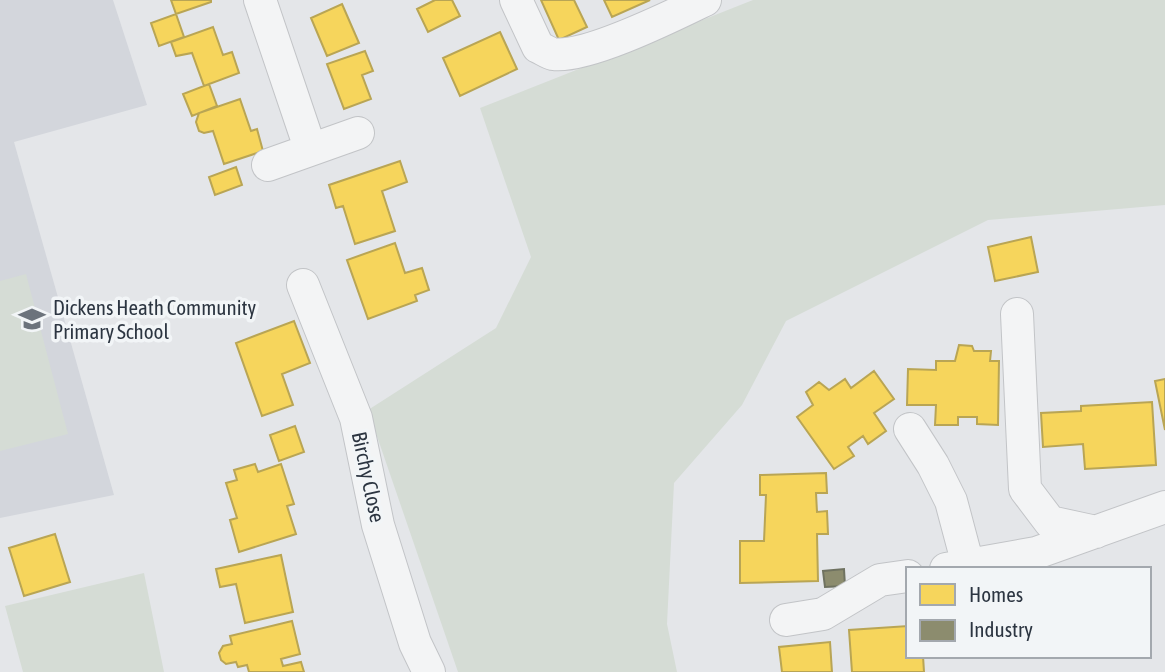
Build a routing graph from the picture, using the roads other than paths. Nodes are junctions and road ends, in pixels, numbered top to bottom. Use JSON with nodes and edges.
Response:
{"nodes":[{"id":1,"x":260,"y":0,"type":"edge"},
{"id":2,"x":516,"y":0,"type":"edge"},
{"id":3,"x":705,"y":0,"type":"edge"},
{"id":4,"x":358,"y":133,"type":"dead end"},
{"id":5,"x":310,"y":148,"type":"junction"},
{"id":6,"x":268,"y":165,"type":"dead end"},
{"id":7,"x":303,"y":285,"type":"dead end"},
{"id":8,"x":1017,"y":313,"type":"dead end"},
{"id":9,"x":910,"y":429,"type":"dead end"},
{"id":10,"x":1165,"y":507,"type":"edge"},
{"id":11,"x":1096,"y":532,"type":"junction"},
{"id":12,"x":957,"y":567,"type":"edge"},
{"id":13,"x":906,"y":576,"type":"edge"},
{"id":14,"x":786,"y":620,"type":"dead end"},
{"id":15,"x":429,"y":672,"type":"edge"}],
"edges":[{"from":1,"to":5,"type":"street"},
{"from":2,"to":3,"type":"street"},
{"from":4,"to":5,"type":"street"},
{"from":5,"to":6,"type":"street"},
{"from":7,"to":15,"type":"street","name":"Birchy Close"},
{"from":8,"to":11,"type":"street"},
{"from":9,"to":12,"type":"street"},
{"from":10,"to":11,"type":"street"},
{"from":11,"to":12,"type":"street"},
{"from":13,"to":14,"type":"street"}]}
